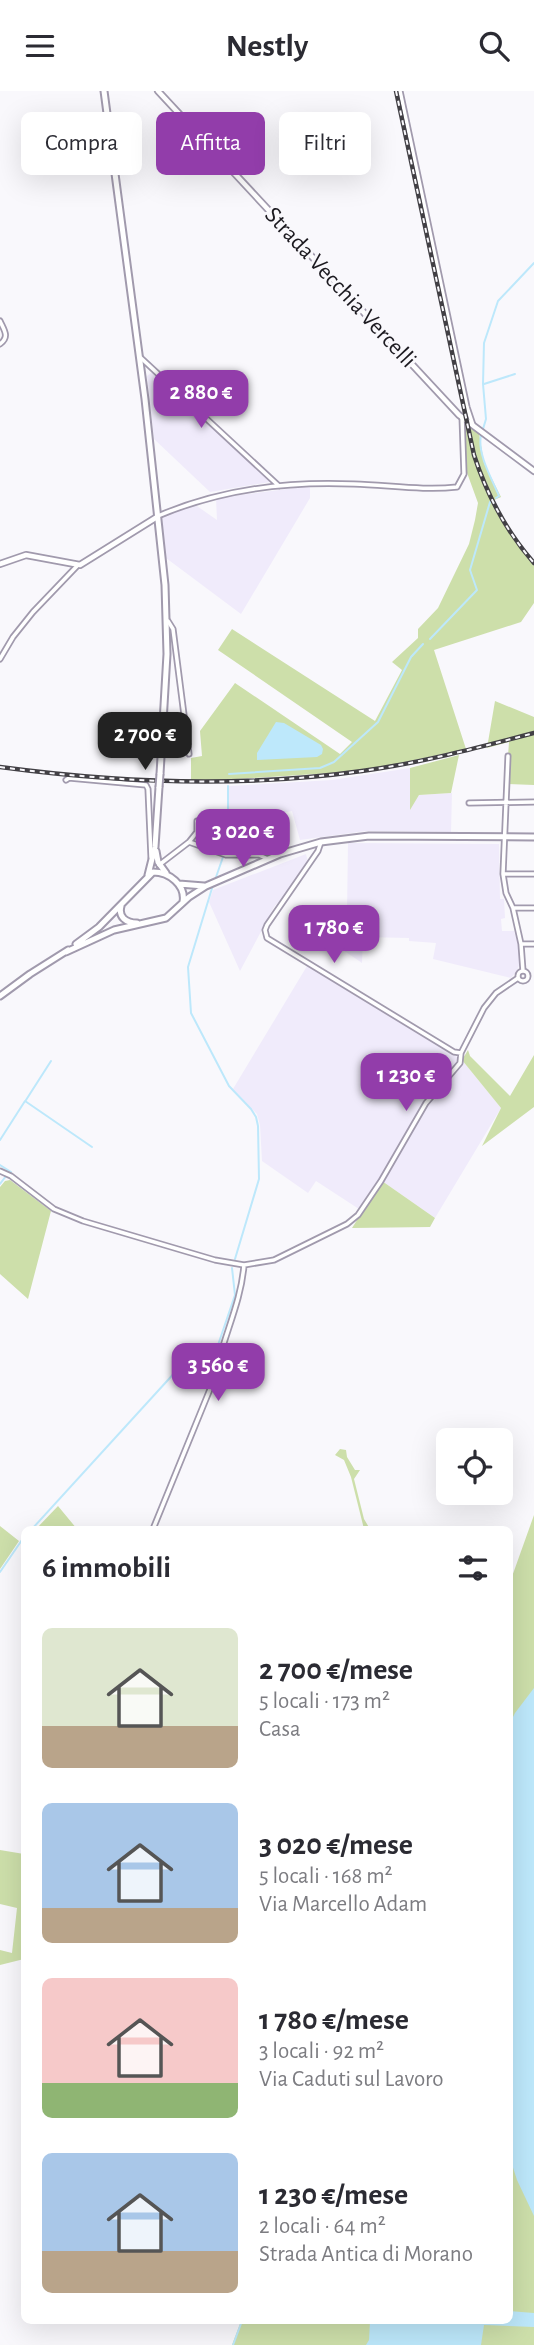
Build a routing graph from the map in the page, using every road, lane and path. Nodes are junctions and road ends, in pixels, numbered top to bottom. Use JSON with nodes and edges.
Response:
{"nodes":[{"id":1,"x":104,"y":91,"type":"edge"},
{"id":2,"x":158,"y":91,"type":"edge"},
{"id":3,"x":400,"y":91,"type":"edge"},
{"id":4,"x":0,"y":321,"type":"edge"},
{"id":5,"x":0,"y":344,"type":"edge"},
{"id":6,"x":139,"y":357,"type":"junction"},
{"id":7,"x":462,"y":417,"type":"junction"},
{"id":8,"x":473,"y":425,"type":"junction"},
{"id":9,"x":534,"y":471,"type":"edge"},
{"id":10,"x":279,"y":486,"type":"junction"},
{"id":11,"x":157,"y":517,"type":"junction"},
{"id":12,"x":0,"y":564,"type":"edge"},
{"id":13,"x":78,"y":565,"type":"junction"},
{"id":14,"x":167,"y":621,"type":"junction"},
{"id":15,"x":0,"y":659,"type":"edge"},
{"id":16,"x":189,"y":754,"type":"dead end"},
{"id":17,"x":508,"y":756,"type":"dead end"},
{"id":18,"x":65,"y":780,"type":"dead end"},
{"id":19,"x":534,"y":802,"type":"edge"},
{"id":20,"x":469,"y":803,"type":"dead end"},
{"id":21,"x":505,"y":803,"type":"junction"},
{"id":22,"x":198,"y":821,"type":"dead end"},
{"id":23,"x":505,"y":836,"type":"junction"},
{"id":24,"x":534,"y":837,"type":"edge"},
{"id":25,"x":189,"y":842,"type":"junction"},
{"id":26,"x":321,"y":842,"type":"junction"},
{"id":27,"x":312,"y":844,"type":"junction"},
{"id":28,"x":268,"y":859,"type":"junction"},
{"id":29,"x":312,"y":859,"type":"junction"},
{"id":30,"x":157,"y":862,"type":"junction"},
{"id":31,"x":503,"y":874,"type":"junction"},
{"id":32,"x":534,"y":874,"type":"edge"},
{"id":33,"x":148,"y":875,"type":"junction"},
{"id":34,"x":168,"y":876,"type":"junction"},
{"id":35,"x":176,"y":883,"type":"junction"},
{"id":36,"x":207,"y":886,"type":"junction"},
{"id":37,"x":183,"y":902,"type":"junction"},
{"id":38,"x":122,"y":903,"type":"junction"},
{"id":39,"x":513,"y":908,"type":"junction"},
{"id":40,"x":534,"y":908,"type":"edge"},
{"id":41,"x":139,"y":923,"type":"junction"},
{"id":42,"x":520,"y":944,"type":"junction"},
{"id":43,"x":534,"y":944,"type":"edge"},
{"id":44,"x":66,"y":952,"type":"junction"},
{"id":45,"x":523,"y":971,"type":"junction"},
{"id":46,"x":518,"y":978,"type":"junction"},
{"id":47,"x":528,"y":978,"type":"junction"},
{"id":48,"x":534,"y":979,"type":"edge"},
{"id":49,"x":0,"y":996,"type":"edge"},
{"id":50,"x":461,"y":1053,"type":"junction"},
{"id":51,"x":0,"y":1171,"type":"edge"},
{"id":52,"x":244,"y":1265,"type":"junction"},
{"id":53,"x":154,"y":1526,"type":"edge"}],
"edges":[{"from":1,"to":6,"type":"main road"},
{"from":2,"to":7,"type":"street","name":"Strada Vecchia Vercelli"},
{"from":3,"to":8,"type":"street"},
{"from":4,"to":5,"type":"street"},
{"from":6,"to":10,"type":"street"},
{"from":6,"to":11,"type":"main road"},
{"from":7,"to":8,"type":"street","name":"Strada Vecchia Vercelli"},
{"from":7,"to":10,"type":"street"},
{"from":8,"to":9,"type":"street","name":"Strada Vecchia Vercelli"},
{"from":10,"to":11,"type":"street"},
{"from":11,"to":13,"type":"street"},
{"from":11,"to":14,"type":"main road"},
{"from":12,"to":13,"type":"street"},
{"from":13,"to":15,"type":"street"},
{"from":14,"to":16,"type":"street"},
{"from":14,"to":30,"type":"main road","bridge":true},
{"from":17,"to":21,"type":"street"},
{"from":18,"to":30,"type":"street"},
{"from":19,"to":21,"type":"street"},
{"from":20,"to":21,"type":"street"},
{"from":21,"to":23,"type":"street"},
{"from":22,"to":25,"type":"street"},
{"from":23,"to":24,"type":"main road"},
{"from":23,"to":26,"type":"main road"},
{"from":23,"to":31,"type":"street"},
{"from":25,"to":28,"type":"street"},
{"from":25,"to":30,"type":"street"},
{"from":26,"to":27,"type":"main road"},
{"from":26,"to":29,"type":"street"},
{"from":27,"to":28,"type":"main road"},
{"from":27,"to":29,"type":"street"},
{"from":28,"to":36,"type":"main road"},
{"from":29,"to":50,"type":"street"},
{"from":30,"to":33,"type":"main road"},
{"from":30,"to":34,"type":"main road"},
{"from":31,"to":32,"type":"street"},
{"from":31,"to":39,"type":"street"},
{"from":33,"to":34,"type":"main road"},
{"from":33,"to":38,"type":"main road"},
{"from":34,"to":35,"type":"main road"},
{"from":35,"to":36,"type":"main road"},
{"from":35,"to":37,"type":"main road"},
{"from":36,"to":37,"type":"main road"},
{"from":37,"to":41,"type":"main road"},
{"from":38,"to":41,"type":"main road"},
{"from":38,"to":44,"type":"main road"},
{"from":39,"to":40,"type":"street"},
{"from":39,"to":42,"type":"street"},
{"from":41,"to":44,"type":"main road"},
{"from":42,"to":43,"type":"street"},
{"from":42,"to":45,"type":"street"},
{"from":44,"to":49,"type":"main road"},
{"from":45,"to":46,"type":"street"},
{"from":45,"to":47,"type":"street"},
{"from":46,"to":47,"type":"street"},
{"from":46,"to":50,"type":"street"},
{"from":47,"to":48,"type":"street"},
{"from":50,"to":52,"type":"street"},
{"from":51,"to":52,"type":"street"},
{"from":52,"to":53,"type":"street"}]}
